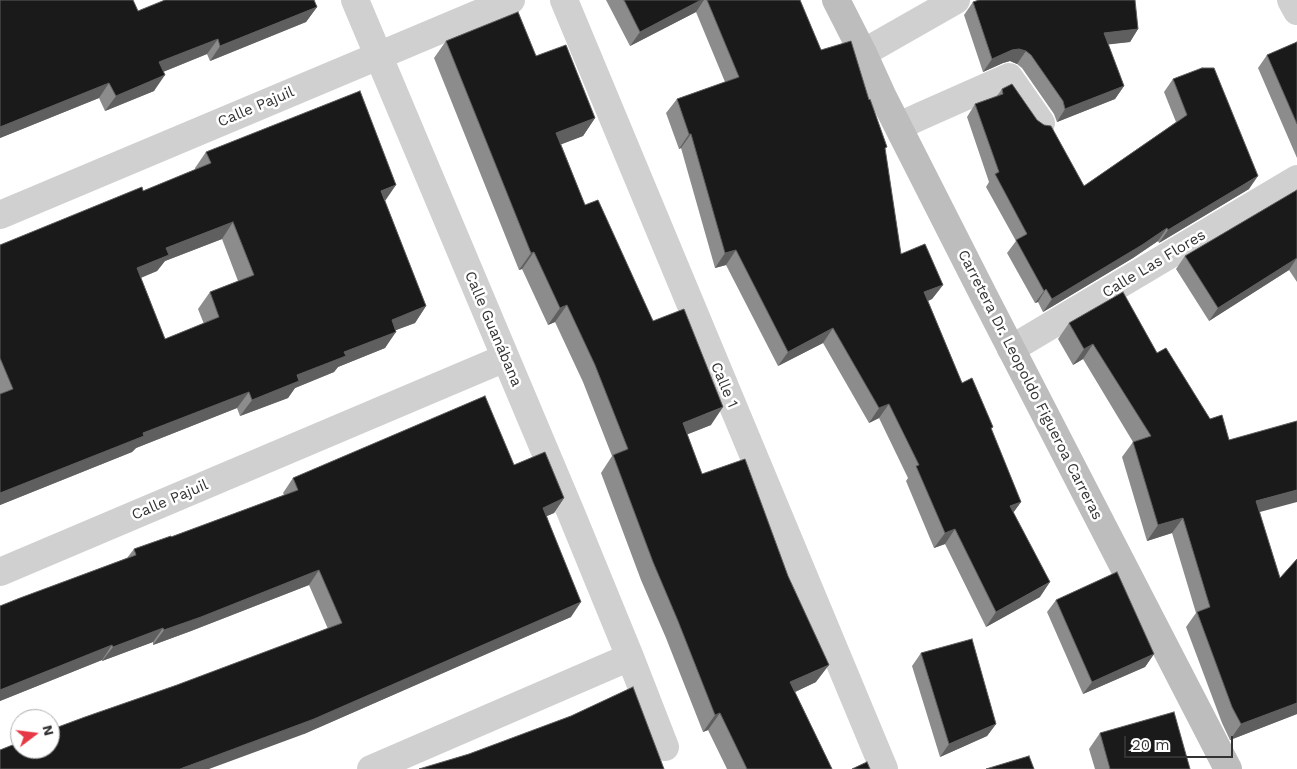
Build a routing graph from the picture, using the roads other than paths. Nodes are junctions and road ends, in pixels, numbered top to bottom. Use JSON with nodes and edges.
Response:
{"nodes":[{"id":1,"x":355,"y":0,"type":"edge"},
{"id":2,"x":512,"y":0,"type":"edge"},
{"id":3,"x":564,"y":0,"type":"edge"},
{"id":4,"x":836,"y":0,"type":"edge"},
{"id":5,"x":956,"y":0,"type":"edge"},
{"id":6,"x":1291,"y":0,"type":"edge"},
{"id":7,"x":1297,"y":12,"type":"edge"},
{"id":8,"x":863,"y":53,"type":"junction"},
{"id":9,"x":378,"y":55,"type":"junction"},
{"id":10,"x":1041,"y":123,"type":"edge"},
{"id":11,"x":901,"y":132,"type":"junction"},
{"id":12,"x":1297,"y":179,"type":"edge"},
{"id":13,"x":0,"y":215,"type":"edge"},
{"id":14,"x":1011,"y":350,"type":"junction"},
{"id":15,"x":505,"y":358,"type":"junction"},
{"id":16,"x":0,"y":572,"type":"edge"},
{"id":17,"x":630,"y":657,"type":"junction"},
{"id":18,"x":665,"y":747,"type":"dead end"},
{"id":19,"x":371,"y":769,"type":"edge"},
{"id":20,"x":884,"y":769,"type":"edge"},
{"id":21,"x":1228,"y":769,"type":"edge"}],
"edges":[{"from":1,"to":9,"type":"street","name":"Calle Guanábana"},
{"from":2,"to":9,"type":"street","name":"Calle Pajuil"},
{"from":3,"to":20,"type":"street","name":"Calle 1"},
{"from":4,"to":8,"type":"street","name":"Carretera Dr. Leopoldo Figueroa Carreras"},
{"from":5,"to":8,"type":"street"},
{"from":6,"to":7,"type":"street"},
{"from":8,"to":11,"type":"street","name":"Carretera Dr. Leopoldo Figueroa Carreras"},
{"from":9,"to":13,"type":"street","name":"Calle Pajuil"},
{"from":9,"to":15,"type":"street","name":"Calle Guanábana"},
{"from":10,"to":11,"type":"street"},
{"from":11,"to":14,"type":"street","name":"Carretera Dr. Leopoldo Figueroa Carreras"},
{"from":12,"to":14,"type":"street","name":"Calle Las Flores"},
{"from":14,"to":21,"type":"street","name":"Carretera Dr. Leopoldo Figueroa Carreras"},
{"from":15,"to":16,"type":"street","name":"Calle Pajuil"},
{"from":15,"to":17,"type":"street","name":"Calle Guanábana"},
{"from":17,"to":18,"type":"street","name":"Calle Guanábana"},
{"from":17,"to":19,"type":"street"}]}
